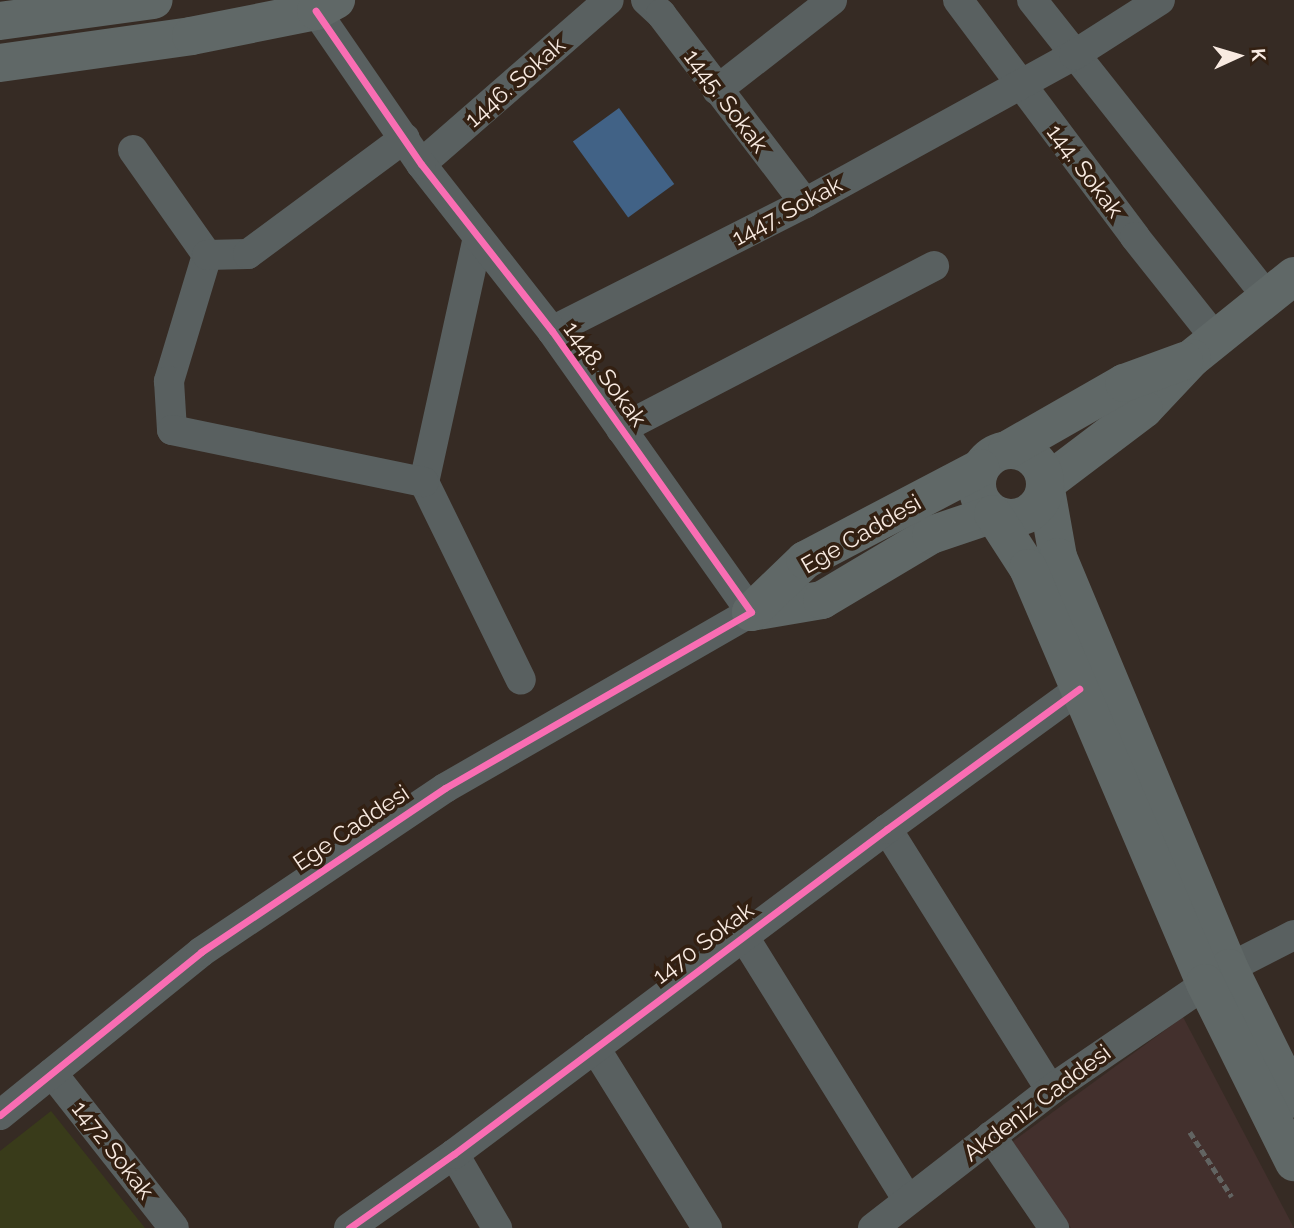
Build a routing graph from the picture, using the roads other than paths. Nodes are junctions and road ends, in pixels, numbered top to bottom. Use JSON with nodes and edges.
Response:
{"nodes":[{"id":1,"x":154,"y":0,"type":"edge"},
{"id":2,"x":609,"y":0,"type":"edge"},
{"id":3,"x":646,"y":0,"type":"edge"},
{"id":4,"x":832,"y":0,"type":"edge"},
{"id":5,"x":958,"y":0,"type":"edge"},
{"id":6,"x":1031,"y":0,"type":"edge"},
{"id":7,"x":1160,"y":0,"type":"edge"},
{"id":8,"x":326,"y":5,"type":"edge"},
{"id":9,"x":0,"y":21,"type":"edge"},
{"id":10,"x":1074,"y":55,"type":"junction"},
{"id":11,"x":0,"y":63,"type":"edge"},
{"id":12,"x":1020,"y":84,"type":"junction"},
{"id":13,"x":717,"y":90,"type":"junction"},
{"id":14,"x":405,"y":138,"type":"junction"},
{"id":15,"x":133,"y":150,"type":"dead end"},
{"id":16,"x":421,"y":164,"type":"junction"},
{"id":17,"x":805,"y":203,"type":"junction"},
{"id":18,"x":478,"y":237,"type":"junction"},
{"id":19,"x":208,"y":255,"type":"junction"},
{"id":20,"x":934,"y":266,"type":"dead end"},
{"id":21,"x":1280,"y":286,"type":"edge"},
{"id":22,"x":552,"y":331,"type":"junction"},
{"id":23,"x":1204,"y":349,"type":"junction"},
{"id":24,"x":621,"y":429,"type":"junction"},
{"id":25,"x":994,"y":459,"type":"junction"},
{"id":26,"x":424,"y":482,"type":"junction"},
{"id":27,"x":1045,"y":484,"type":"junction"},
{"id":28,"x":993,"y":514,"type":"junction"},
{"id":29,"x":751,"y":612,"type":"junction"},
{"id":30,"x":520,"y":680,"type":"dead end"},
{"id":31,"x":1079,"y":689,"type":"junction"},
{"id":32,"x":887,"y":829,"type":"junction"},
{"id":33,"x":1294,"y":935,"type":"edge"},
{"id":34,"x":744,"y":937,"type":"junction"},
{"id":35,"x":1217,"y":976,"type":"junction"},
{"id":36,"x":595,"y":1048,"type":"junction"},
{"id":37,"x":52,"y":1073,"type":"junction"},
{"id":38,"x":1052,"y":1090,"type":"junction"},
{"id":39,"x":1294,"y":1099,"type":"edge"},
{"id":40,"x":0,"y":1115,"type":"edge"},
{"id":41,"x":991,"y":1136,"type":"junction"},
{"id":42,"x":454,"y":1154,"type":"junction"},
{"id":43,"x":1294,"y":1162,"type":"edge"},
{"id":44,"x":908,"y":1200,"type":"junction"},
{"id":45,"x":174,"y":1228,"type":"edge"},
{"id":46,"x":349,"y":1228,"type":"edge"},
{"id":47,"x":497,"y":1228,"type":"edge"},
{"id":48,"x":707,"y":1228,"type":"edge"},
{"id":49,"x":873,"y":1228,"type":"edge"},
{"id":50,"x":1054,"y":1228,"type":"edge"}],
"edges":[{"from":1,"to":9,"type":"main road"},
{"from":2,"to":16,"type":"street","name":"1446. Sokak"},
{"from":3,"to":13,"type":"street","name":"1445. Sokak"},
{"from":4,"to":13,"type":"street"},
{"from":5,"to":12,"type":"street","name":"144. Sokak"},
{"from":6,"to":10,"type":"street"},
{"from":7,"to":10,"type":"street","name":"1447. Sokak"},
{"from":8,"to":11,"type":"main road"},
{"from":8,"to":14,"type":"street","name":"1448. Sokak"},
{"from":10,"to":12,"type":"street","name":"1447. Sokak"},
{"from":10,"to":21,"type":"street"},
{"from":12,"to":17,"type":"street","name":"1447. Sokak"},
{"from":12,"to":23,"type":"street","name":"144. Sokak"},
{"from":13,"to":17,"type":"street","name":"1445. Sokak"},
{"from":14,"to":16,"type":"street","name":"1448. Sokak"},
{"from":14,"to":19,"type":"street"},
{"from":15,"to":19,"type":"street"},
{"from":16,"to":18,"type":"street","name":"1448. Sokak"},
{"from":17,"to":22,"type":"street","name":"1447. Sokak"},
{"from":18,"to":22,"type":"street","name":"1448. Sokak"},
{"from":18,"to":26,"type":"street"},
{"from":19,"to":26,"type":"street"},
{"from":20,"to":24,"type":"street"},
{"from":21,"to":23,"type":"main road","name":"Ege Caddesi"},
{"from":22,"to":24,"type":"street","name":"1448. Sokak"},
{"from":23,"to":25,"type":"main road","name":"Ege Caddesi"},
{"from":23,"to":27,"type":"main road","name":"Ege Caddesi"},
{"from":24,"to":29,"type":"street","name":"1448. Sokak"},
{"from":25,"to":27,"type":"main road"},
{"from":25,"to":28,"type":"main road"},
{"from":25,"to":29,"type":"main road","name":"Ege Caddesi"},
{"from":26,"to":30,"type":"street"},
{"from":27,"to":28,"type":"main road"},
{"from":27,"to":35,"type":"main road"},
{"from":28,"to":29,"type":"main road","name":"Ege Caddesi"},
{"from":28,"to":31,"type":"main road"},
{"from":29,"to":37,"type":"street","name":"Ege Caddesi"},
{"from":31,"to":32,"type":"street","name":"1470 Sokak"},
{"from":31,"to":35,"type":"main road"},
{"from":32,"to":34,"type":"street","name":"1470 Sokak"},
{"from":32,"to":38,"type":"street"},
{"from":33,"to":35,"type":"street","name":"Akdeniz Caddesi"},
{"from":34,"to":36,"type":"street","name":"1470 Sokak"},
{"from":34,"to":44,"type":"street"},
{"from":35,"to":38,"type":"street","name":"Akdeniz Caddesi"},
{"from":35,"to":39,"type":"main road"},
{"from":35,"to":43,"type":"main road"},
{"from":36,"to":42,"type":"street","name":"1470 Sokak"},
{"from":36,"to":48,"type":"street"},
{"from":37,"to":40,"type":"street","name":"Ege Caddesi"},
{"from":37,"to":45,"type":"street","name":"1472 Sokak"},
{"from":38,"to":41,"type":"street","name":"Akdeniz Caddesi"},
{"from":41,"to":44,"type":"street","name":"Akdeniz Caddesi"},
{"from":41,"to":50,"type":"street"},
{"from":42,"to":46,"type":"street","name":"1470 Sokak"},
{"from":42,"to":47,"type":"street"},
{"from":44,"to":49,"type":"street","name":"Akdeniz Caddesi"}]}
